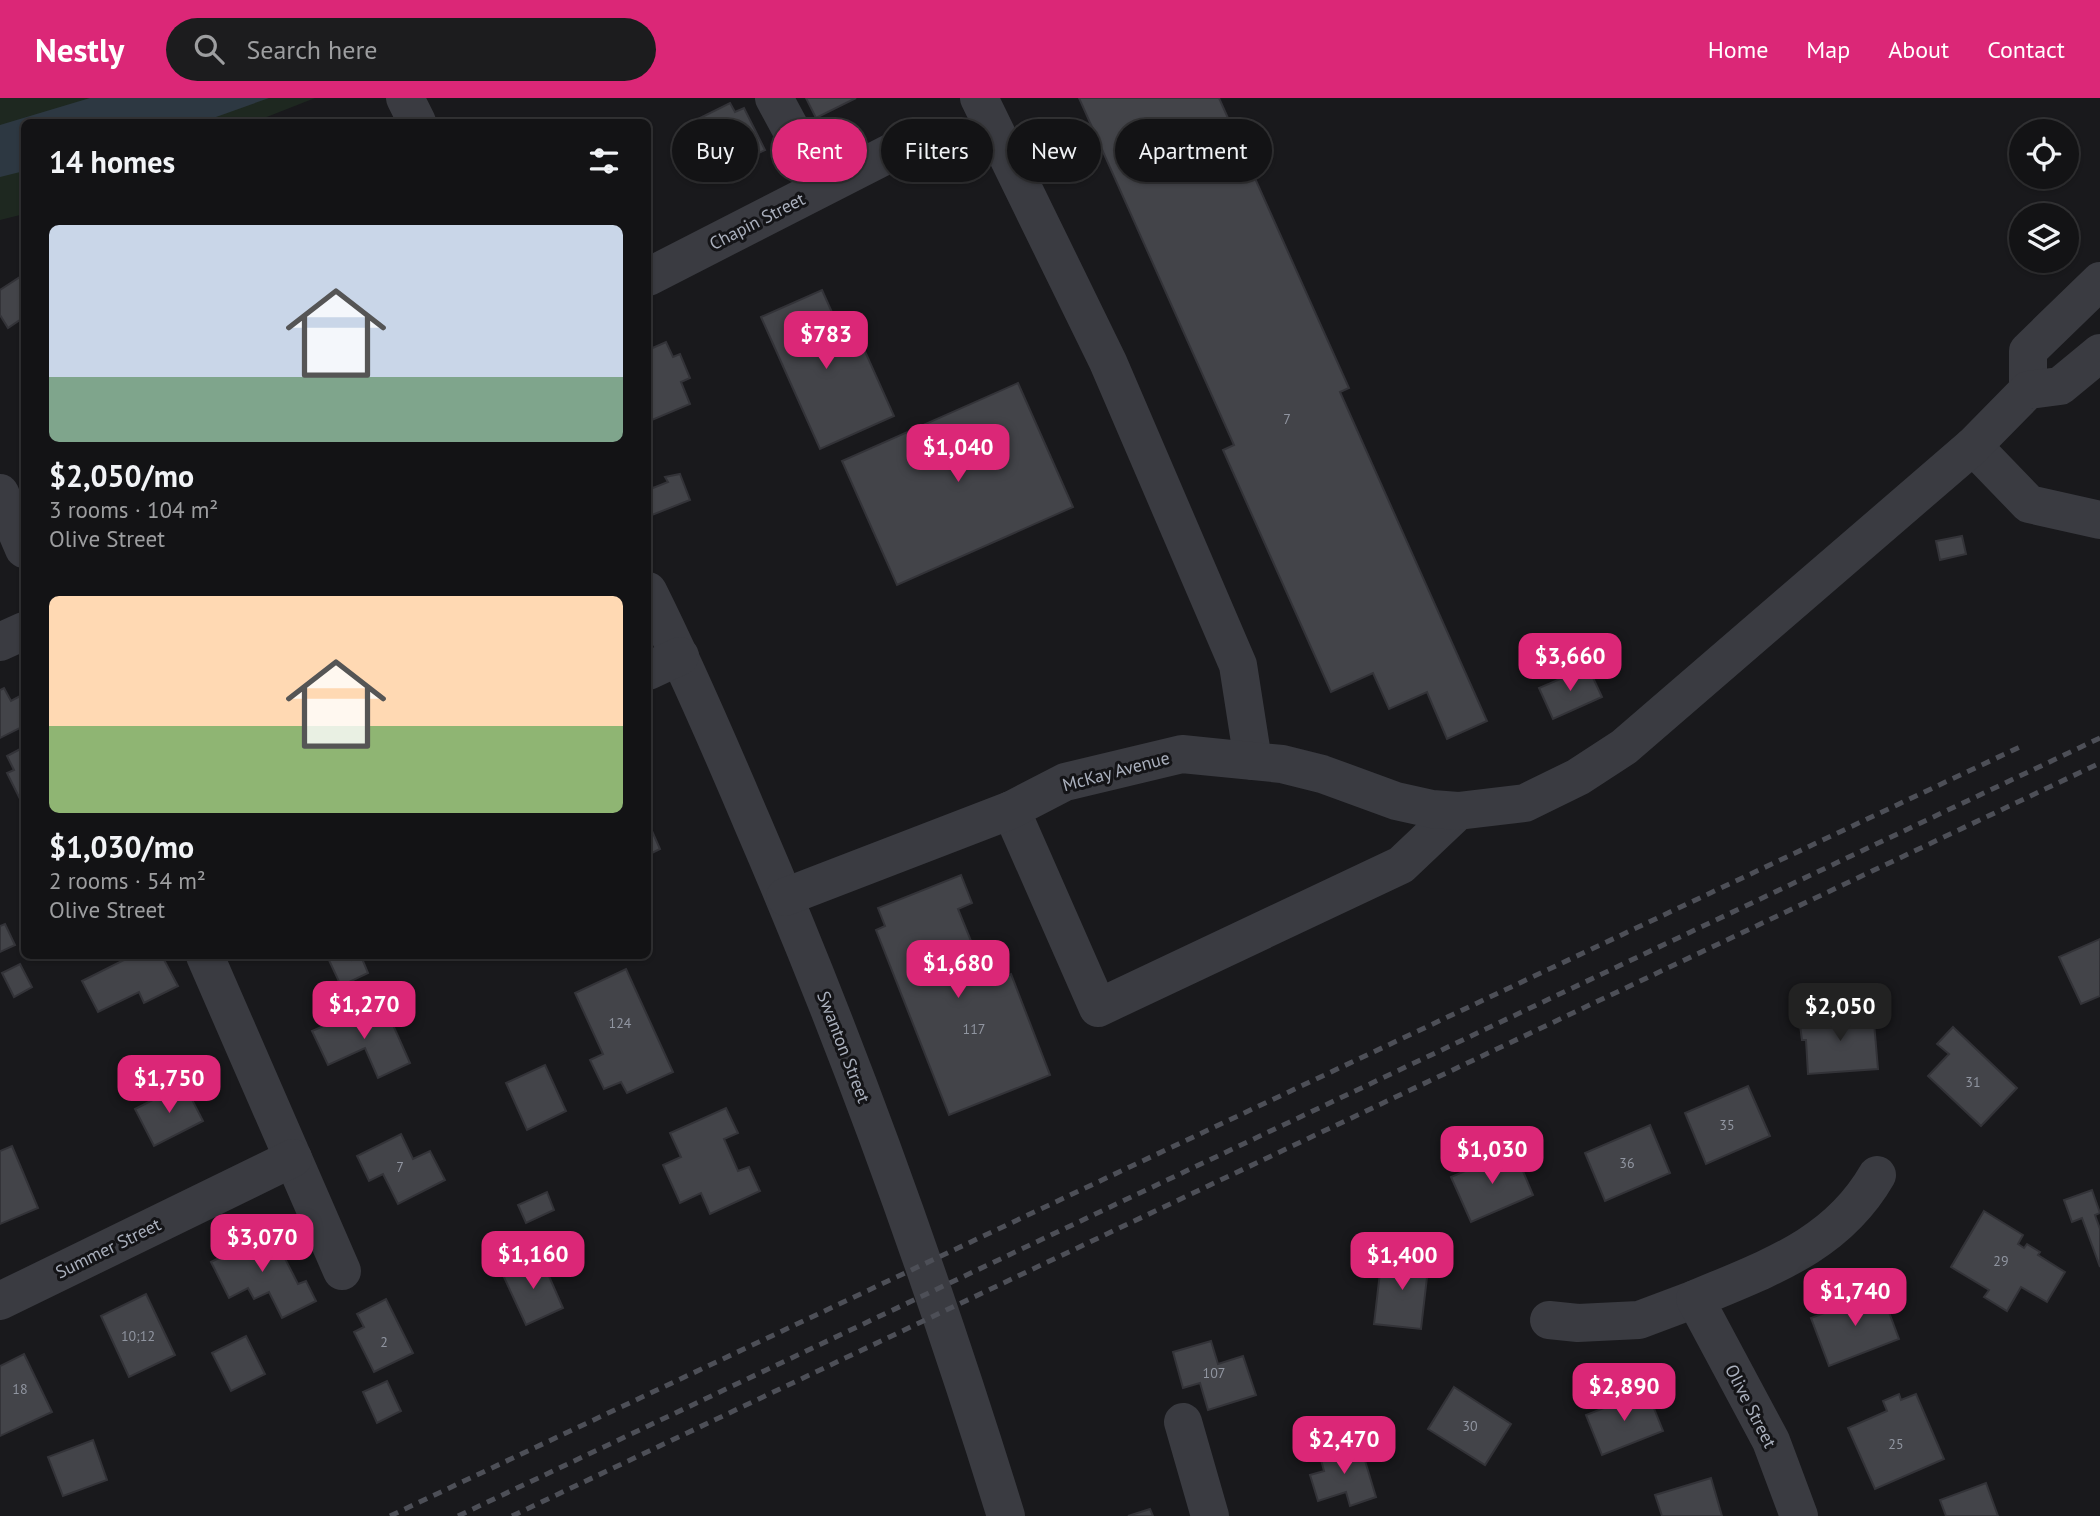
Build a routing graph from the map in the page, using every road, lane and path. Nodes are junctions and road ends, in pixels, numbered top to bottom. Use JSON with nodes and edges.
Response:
{"nodes":[{"id":1,"x":405,"y":98,"type":"edge"},
{"id":2,"x":774,"y":98,"type":"edge"},
{"id":3,"x":979,"y":98,"type":"edge"},
{"id":4,"x":416,"y":119,"type":"edge"},
{"id":5,"x":881,"y":158,"type":"edge"},
{"id":6,"x":822,"y":187,"type":"junction"},
{"id":7,"x":651,"y":275,"type":"edge"},
{"id":8,"x":2100,"y":281,"type":"edge"},
{"id":9,"x":2100,"y":353,"type":"edge"},
{"id":10,"x":2028,"y":390,"type":"junction"},
{"id":11,"x":1973,"y":446,"type":"junction"},
{"id":12,"x":0,"y":493,"type":"edge"},
{"id":13,"x":2100,"y":520,"type":"edge"},
{"id":14,"x":21,"y":543,"type":"edge"},
{"id":15,"x":651,"y":605,"type":"edge"},
{"id":16,"x":21,"y":632,"type":"edge"},
{"id":17,"x":0,"y":642,"type":"edge"},
{"id":18,"x":664,"y":664,"type":"edge"},
{"id":19,"x":1253,"y":761,"type":"junction"},
{"id":20,"x":1011,"y":810,"type":"junction"},
{"id":21,"x":1458,"y":811,"type":"junction"},
{"id":22,"x":785,"y":897,"type":"junction"},
{"id":23,"x":206,"y":959,"type":"edge"},
{"id":24,"x":293,"y":1158,"type":"junction"},
{"id":25,"x":1877,"y":1175,"type":"dead end"},
{"id":26,"x":342,"y":1271,"type":"dead end"},
{"id":27,"x":1695,"y":1299,"type":"junction"},
{"id":28,"x":0,"y":1301,"type":"edge"},
{"id":29,"x":1549,"y":1320,"type":"dead end"},
{"id":30,"x":1184,"y":1422,"type":"dead end"},
{"id":31,"x":1006,"y":1516,"type":"edge"},
{"id":32,"x":1210,"y":1516,"type":"edge"},
{"id":33,"x":1800,"y":1516,"type":"edge"}],
"edges":[{"from":1,"to":4,"type":"street"},
{"from":2,"to":6,"type":"street"},
{"from":3,"to":19,"type":"street"},
{"from":5,"to":6,"type":"street","name":"Chapin Street"},
{"from":6,"to":7,"type":"street","name":"Chapin Street"},
{"from":8,"to":10,"type":"street"},
{"from":9,"to":10,"type":"street"},
{"from":10,"to":11,"type":"street","name":"McKay Avenue"},
{"from":11,"to":13,"type":"street"},
{"from":11,"to":21,"type":"street","name":"McKay Avenue"},
{"from":12,"to":14,"type":"street"},
{"from":15,"to":18,"type":"street","name":"Swanton Street"},
{"from":16,"to":17,"type":"street"},
{"from":18,"to":22,"type":"street","name":"Swanton Street"},
{"from":19,"to":20,"type":"street","name":"McKay Avenue"},
{"from":19,"to":21,"type":"street","name":"McKay Avenue"},
{"from":20,"to":21,"type":"street"},
{"from":20,"to":22,"type":"street","name":"McKay Avenue"},
{"from":22,"to":31,"type":"street","name":"Swanton Street"},
{"from":23,"to":24,"type":"street"},
{"from":24,"to":26,"type":"street"},
{"from":24,"to":28,"type":"street","name":"Summer Street"},
{"from":25,"to":27,"type":"street"},
{"from":27,"to":29,"type":"street"},
{"from":27,"to":33,"type":"street","name":"Olive Street"},
{"from":30,"to":32,"type":"street"}]}
